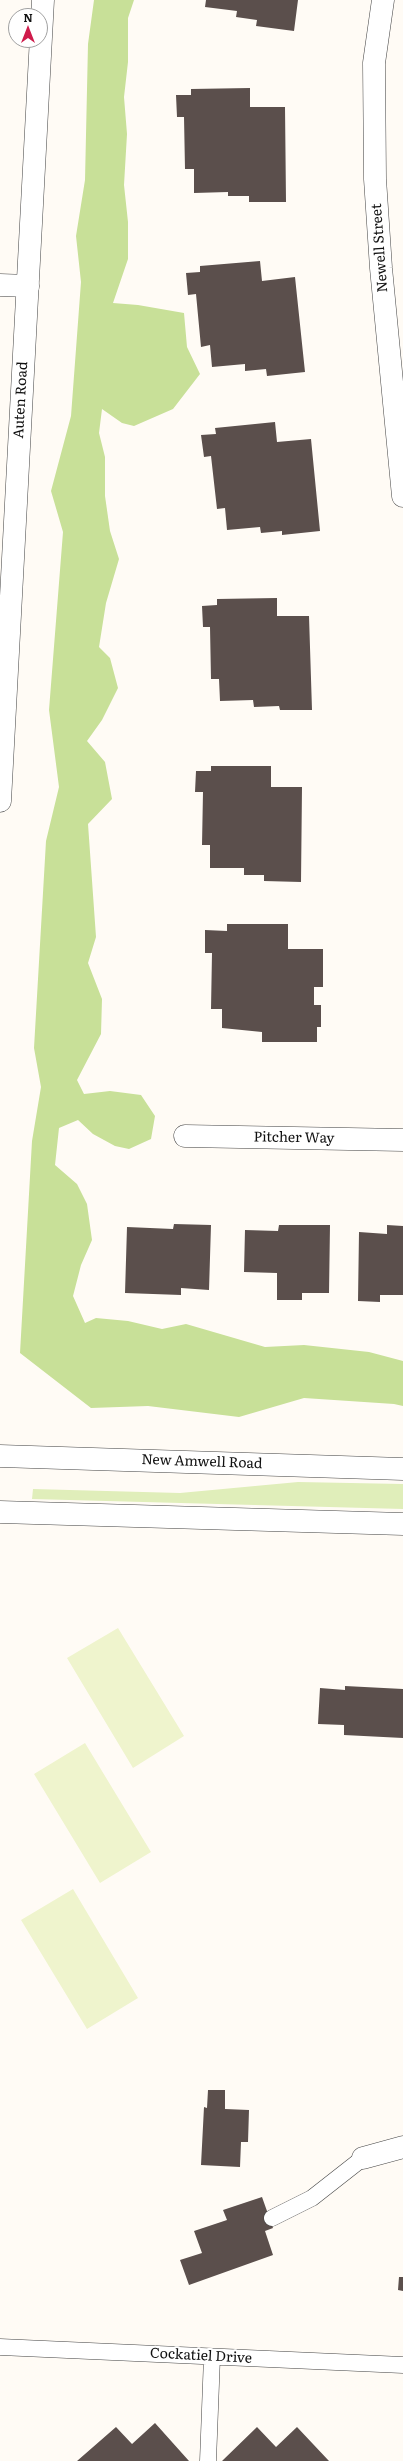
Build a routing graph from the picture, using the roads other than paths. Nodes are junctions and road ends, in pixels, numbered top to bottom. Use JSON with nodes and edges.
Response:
{"nodes":[{"id":1,"x":43,"y":0,"type":"edge"},
{"id":2,"x":383,"y":0,"type":"edge"},
{"id":3,"x":0,"y":284,"type":"edge"},
{"id":4,"x":28,"y":286,"type":"junction"},
{"id":5,"x":403,"y":496,"type":"edge"},
{"id":6,"x":0,"y":800,"type":"edge"},
{"id":7,"x":185,"y":1136,"type":"dead end"},
{"id":8,"x":403,"y":1140,"type":"edge"},
{"id":9,"x":0,"y":1456,"type":"edge"},
{"id":10,"x":403,"y":1470,"type":"edge"},
{"id":11,"x":0,"y":1512,"type":"edge"},
{"id":12,"x":403,"y":1524,"type":"edge"},
{"id":13,"x":403,"y":2147,"type":"edge"},
{"id":14,"x":363,"y":2158,"type":"joint"},
{"id":15,"x":272,"y":2218,"type":"dead end"},
{"id":16,"x":0,"y":2347,"type":"edge"},
{"id":17,"x":212,"y":2357,"type":"junction"},
{"id":18,"x":403,"y":2365,"type":"edge"},
{"id":19,"x":208,"y":2461,"type":"edge"}],
"edges":[{"from":1,"to":4,"type":"street","name":"Auten Road"},
{"from":2,"to":5,"type":"street","name":"Newell Street"},
{"from":3,"to":4,"type":"street"},
{"from":4,"to":6,"type":"street","name":"Auten Road"},
{"from":7,"to":8,"type":"street","name":"Pitcher Way"},
{"from":9,"to":10,"type":"street","name":"New Amwell Road"},
{"from":11,"to":12,"type":"street"},
{"from":13,"to":14,"type":"street"},
{"from":14,"to":15,"type":"lane"},
{"from":16,"to":17,"type":"lane","name":"Cockatiel Drive"},
{"from":17,"to":18,"type":"lane","name":"Cockatiel Drive"},
{"from":17,"to":19,"type":"lane"}]}
